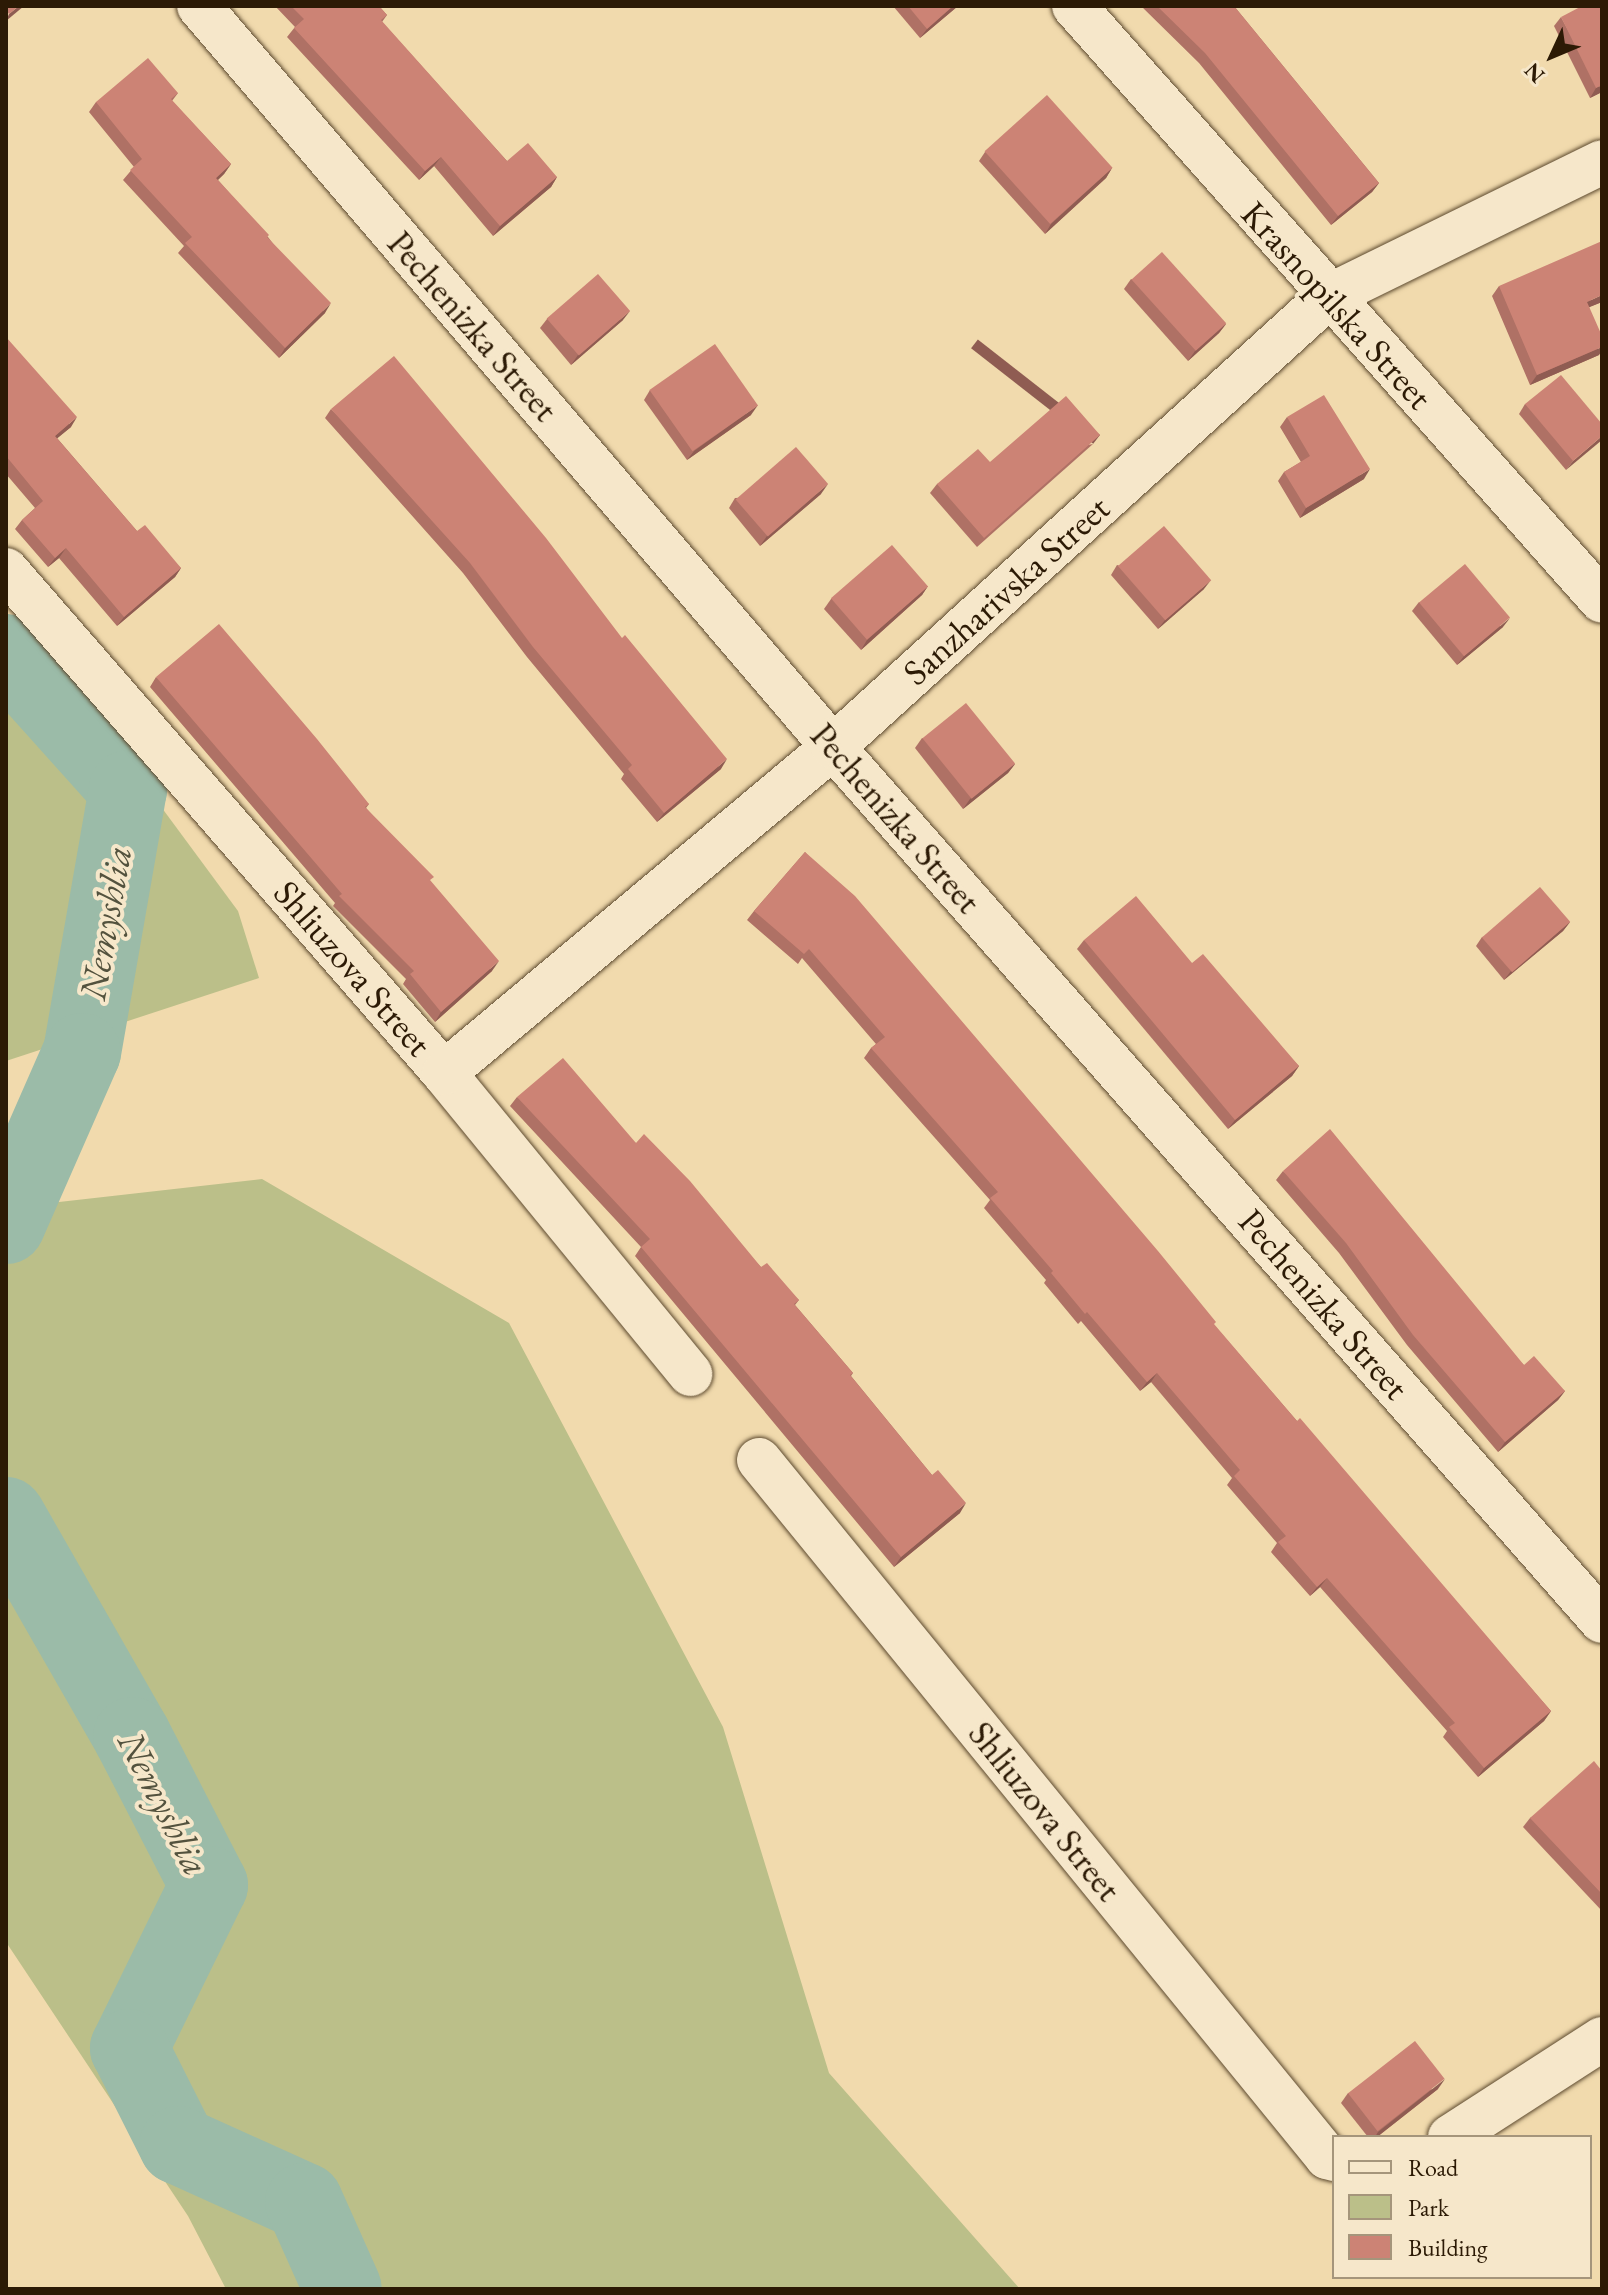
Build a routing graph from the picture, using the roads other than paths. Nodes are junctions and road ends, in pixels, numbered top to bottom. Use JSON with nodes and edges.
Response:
{"nodes":[{"id":1,"x":199,"y":6,"type":"edge"},
{"id":2,"x":1074,"y":6,"type":"edge"},
{"id":3,"x":1602,"y":162,"type":"edge"},
{"id":4,"x":1329,"y":296,"type":"junction"},
{"id":5,"x":6,"y":570,"type":"edge"},
{"id":6,"x":1602,"y":601,"type":"edge"},
{"id":7,"x":833,"y":747,"type":"junction"},
{"id":8,"x":444,"y":1073,"type":"junction"},
{"id":9,"x":690,"y":1374,"type":"dead end"},
{"id":10,"x":759,"y":1460,"type":"dead end"},
{"id":11,"x":1602,"y":1621,"type":"edge"},
{"id":12,"x":1602,"y":2039,"type":"edge"},
{"id":13,"x":1453,"y":2135,"type":"edge"},
{"id":14,"x":1332,"y":2158,"type":"edge"}],
"edges":[{"from":1,"to":7,"type":"street","name":"Pechenizka Street"},
{"from":2,"to":4,"type":"street","name":"Krasnopilska Street"},
{"from":3,"to":4,"type":"street","name":"Sanzharivska Street"},
{"from":4,"to":6,"type":"street","name":"Krasnopilska Street"},
{"from":4,"to":7,"type":"street","name":"Sanzharivska Street"},
{"from":5,"to":8,"type":"street","name":"Shliuzova Street"},
{"from":7,"to":8,"type":"street","name":"Sanzharivska Street"},
{"from":7,"to":11,"type":"street","name":"Pechenizka Street"},
{"from":8,"to":9,"type":"street","name":"Shliuzova Street"},
{"from":10,"to":14,"type":"street","name":"Shliuzova Street"},
{"from":12,"to":13,"type":"street"}]}
